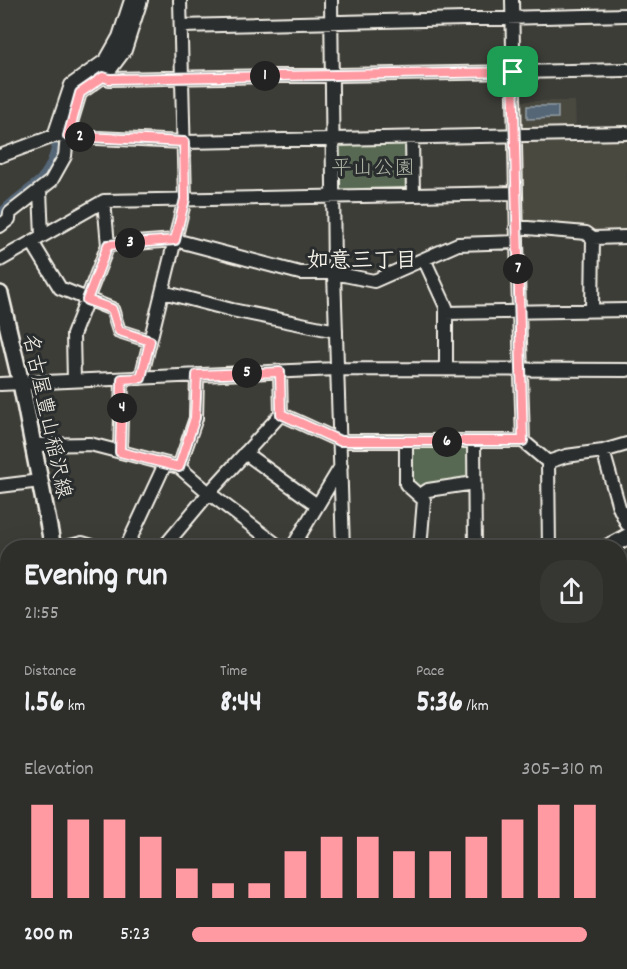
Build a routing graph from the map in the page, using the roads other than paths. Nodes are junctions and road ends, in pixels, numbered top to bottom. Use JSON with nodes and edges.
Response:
{"nodes":[{"id":1,"x":131,"y":0,"type":"edge"},
{"id":2,"x":141,"y":0,"type":"edge"},
{"id":3,"x":180,"y":0,"type":"edge"},
{"id":4,"x":331,"y":0,"type":"edge"},
{"id":5,"x":512,"y":0,"type":"edge"},
{"id":6,"x":627,"y":15,"type":"edge"},
{"id":7,"x":513,"y":17,"type":"junction"},
{"id":8,"x":331,"y":22,"type":"junction"},
{"id":9,"x":181,"y":26,"type":"junction"},
{"id":10,"x":627,"y":70,"type":"edge"},
{"id":11,"x":513,"y":72,"type":"junction"},
{"id":12,"x":333,"y":75,"type":"junction"},
{"id":13,"x":103,"y":77,"type":"junction"},
{"id":14,"x":183,"y":78,"type":"junction"},
{"id":15,"x":627,"y":133,"type":"edge"},
{"id":16,"x":61,"y":136,"type":"junction"},
{"id":17,"x":515,"y":136,"type":"junction"},
{"id":18,"x":412,"y":138,"type":"junction"},
{"id":19,"x":334,"y":140,"type":"junction"},
{"id":20,"x":184,"y":142,"type":"junction"},
{"id":21,"x":0,"y":156,"type":"edge"},
{"id":22,"x":40,"y":191,"type":"junction"},
{"id":23,"x":516,"y":193,"type":"junction"},
{"id":24,"x":413,"y":194,"type":"junction"},
{"id":25,"x":333,"y":196,"type":"junction"},
{"id":26,"x":185,"y":199,"type":"junction"},
{"id":27,"x":104,"y":201,"type":"junction"},
{"id":28,"x":0,"y":226,"type":"edge"},
{"id":29,"x":516,"y":227,"type":"junction"},
{"id":30,"x":627,"y":237,"type":"edge"},
{"id":31,"x":593,"y":238,"type":"junction"},
{"id":32,"x":37,"y":239,"type":"junction"},
{"id":33,"x":175,"y":240,"type":"junction"},
{"id":34,"x":517,"y":242,"type":"junction"},
{"id":35,"x":108,"y":245,"type":"junction"},
{"id":36,"x":424,"y":259,"type":"junction"},
{"id":37,"x":0,"y":260,"type":"edge"},
{"id":38,"x":334,"y":273,"type":"junction"},
{"id":39,"x":163,"y":292,"type":"junction"},
{"id":40,"x":0,"y":294,"type":"edge"},
{"id":41,"x":87,"y":300,"type":"junction"},
{"id":42,"x":592,"y":310,"type":"junction"},
{"id":43,"x":627,"y":310,"type":"edge"},
{"id":44,"x":519,"y":312,"type":"junction"},
{"id":45,"x":447,"y":313,"type":"junction"},
{"id":46,"x":336,"y":331,"type":"junction"},
{"id":47,"x":150,"y":341,"type":"junction"},
{"id":48,"x":336,"y":369,"type":"junction"},
{"id":49,"x":446,"y":369,"type":"junction"},
{"id":50,"x":521,"y":370,"type":"junction"},
{"id":51,"x":627,"y":370,"type":"edge"},
{"id":52,"x":280,"y":372,"type":"junction"},
{"id":53,"x":197,"y":375,"type":"junction"},
{"id":54,"x":141,"y":378,"type":"junction"},
{"id":55,"x":122,"y":379,"type":"junction"},
{"id":56,"x":74,"y":381,"type":"junction"},
{"id":57,"x":21,"y":383,"type":"junction"},
{"id":58,"x":0,"y":384,"type":"edge"},
{"id":59,"x":281,"y":414,"type":"junction"},
{"id":60,"x":340,"y":441,"type":"junction"},
{"id":61,"x":406,"y":441,"type":"junction"},
{"id":62,"x":523,"y":441,"type":"junction"},
{"id":63,"x":474,"y":442,"type":"junction"},
{"id":64,"x":627,"y":444,"type":"edge"},
{"id":65,"x":33,"y":445,"type":"junction"},
{"id":66,"x":603,"y":451,"type":"junction"},
{"id":67,"x":120,"y":452,"type":"junction"},
{"id":68,"x":245,"y":453,"type":"junction"},
{"id":69,"x":548,"y":462,"type":"junction"},
{"id":70,"x":165,"y":464,"type":"junction"},
{"id":71,"x":341,"y":466,"type":"junction"},
{"id":72,"x":179,"y":467,"type":"junction"},
{"id":73,"x":40,"y":481,"type":"junction"},
{"id":74,"x":474,"y":483,"type":"junction"},
{"id":75,"x":0,"y":486,"type":"edge"},
{"id":76,"x":209,"y":493,"type":"junction"},
{"id":77,"x":420,"y":495,"type":"junction"},
{"id":78,"x":317,"y":505,"type":"junction"},
{"id":79,"x":627,"y":524,"type":"edge"},
{"id":80,"x":51,"y":540,"type":"edge"},
{"id":81,"x":130,"y":540,"type":"edge"},
{"id":82,"x":170,"y":540,"type":"edge"},
{"id":83,"x":271,"y":540,"type":"edge"},
{"id":84,"x":297,"y":540,"type":"edge"},
{"id":85,"x":343,"y":540,"type":"edge"},
{"id":86,"x":421,"y":540,"type":"edge"},
{"id":87,"x":475,"y":540,"type":"edge"},
{"id":88,"x":549,"y":540,"type":"edge"}],
"edges":[{"from":1,"to":16,"type":"street"},
{"from":2,"to":13,"type":"street"},
{"from":3,"to":9,"type":"street"},
{"from":4,"to":8,"type":"street"},
{"from":5,"to":7,"type":"street"},
{"from":6,"to":7,"type":"street"},
{"from":7,"to":8,"type":"street"},
{"from":7,"to":11,"type":"street"},
{"from":8,"to":9,"type":"street"},
{"from":8,"to":12,"type":"street"},
{"from":9,"to":14,"type":"street"},
{"from":10,"to":11,"type":"street"},
{"from":11,"to":12,"type":"street"},
{"from":11,"to":17,"type":"street"},
{"from":12,"to":14,"type":"street"},
{"from":12,"to":19,"type":"street"},
{"from":13,"to":14,"type":"street"},
{"from":13,"to":16,"type":"street"},
{"from":14,"to":20,"type":"street"},
{"from":15,"to":17,"type":"street"},
{"from":16,"to":20,"type":"street"},
{"from":16,"to":21,"type":"street"},
{"from":16,"to":22,"type":"street"},
{"from":17,"to":18,"type":"street"},
{"from":17,"to":23,"type":"street"},
{"from":18,"to":19,"type":"street"},
{"from":18,"to":24,"type":"street"},
{"from":19,"to":20,"type":"street"},
{"from":19,"to":25,"type":"street"},
{"from":20,"to":26,"type":"street"},
{"from":22,"to":28,"type":"street"},
{"from":22,"to":32,"type":"street"},
{"from":23,"to":24,"type":"street"},
{"from":23,"to":29,"type":"street"},
{"from":24,"to":25,"type":"street"},
{"from":25,"to":26,"type":"street"},
{"from":25,"to":38,"type":"street"},
{"from":26,"to":27,"type":"street"},
{"from":26,"to":33,"type":"street"},
{"from":27,"to":32,"type":"street"},
{"from":27,"to":35,"type":"street"},
{"from":29,"to":31,"type":"street"},
{"from":29,"to":34,"type":"street"},
{"from":30,"to":31,"type":"street"},
{"from":31,"to":42,"type":"street"},
{"from":32,"to":37,"type":"street"},
{"from":32,"to":41,"type":"street"},
{"from":33,"to":35,"type":"street"},
{"from":33,"to":38,"type":"street"},
{"from":33,"to":39,"type":"street"},
{"from":34,"to":36,"type":"street"},
{"from":34,"to":44,"type":"street"},
{"from":35,"to":41,"type":"street"},
{"from":36,"to":38,"type":"street"},
{"from":36,"to":45,"type":"street"},
{"from":38,"to":46,"type":"street"},
{"from":39,"to":46,"type":"street"},
{"from":39,"to":47,"type":"street"},
{"from":40,"to":57,"type":"main road","name":"名古屋豊山稲沢線"},
{"from":41,"to":47,"type":"street"},
{"from":41,"to":56,"type":"street"},
{"from":42,"to":43,"type":"street"},
{"from":42,"to":44,"type":"street"},
{"from":44,"to":45,"type":"street"},
{"from":44,"to":50,"type":"street"},
{"from":45,"to":49,"type":"street"},
{"from":46,"to":48,"type":"street"},
{"from":47,"to":54,"type":"street"},
{"from":48,"to":49,"type":"street"},
{"from":48,"to":52,"type":"street"},
{"from":48,"to":60,"type":"street"},
{"from":49,"to":50,"type":"street"},
{"from":50,"to":51,"type":"street"},
{"from":50,"to":62,"type":"street"},
{"from":52,"to":53,"type":"street"},
{"from":52,"to":59,"type":"street"},
{"from":53,"to":54,"type":"street"},
{"from":53,"to":72,"type":"street"},
{"from":54,"to":55,"type":"street"},
{"from":55,"to":56,"type":"street"},
{"from":55,"to":67,"type":"street"},
{"from":56,"to":57,"type":"street"},
{"from":57,"to":58,"type":"street"},
{"from":57,"to":65,"type":"main road","name":"名古屋豊山稲沢線"},
{"from":59,"to":60,"type":"street"},
{"from":59,"to":68,"type":"street"},
{"from":60,"to":61,"type":"street"},
{"from":60,"to":71,"type":"street"},
{"from":61,"to":63,"type":"street"},
{"from":61,"to":77,"type":"street"},
{"from":62,"to":63,"type":"street"},
{"from":62,"to":69,"type":"street"},
{"from":63,"to":74,"type":"street"},
{"from":64,"to":66,"type":"street"},
{"from":65,"to":67,"type":"street"},
{"from":65,"to":73,"type":"main road","name":"名古屋豊山稲沢線"},
{"from":66,"to":69,"type":"street"},
{"from":66,"to":79,"type":"street"},
{"from":67,"to":70,"type":"street"},
{"from":68,"to":76,"type":"street"},
{"from":68,"to":78,"type":"street"},
{"from":69,"to":88,"type":"street"},
{"from":70,"to":72,"type":"street"},
{"from":70,"to":81,"type":"street"},
{"from":71,"to":78,"type":"street"},
{"from":71,"to":85,"type":"street"},
{"from":72,"to":76,"type":"street"},
{"from":73,"to":75,"type":"street"},
{"from":73,"to":80,"type":"main road","name":"名古屋豊山稲沢線"},
{"from":74,"to":77,"type":"street"},
{"from":74,"to":87,"type":"street"},
{"from":76,"to":82,"type":"street"},
{"from":76,"to":83,"type":"street"},
{"from":77,"to":86,"type":"street"},
{"from":78,"to":84,"type":"street"}]}
